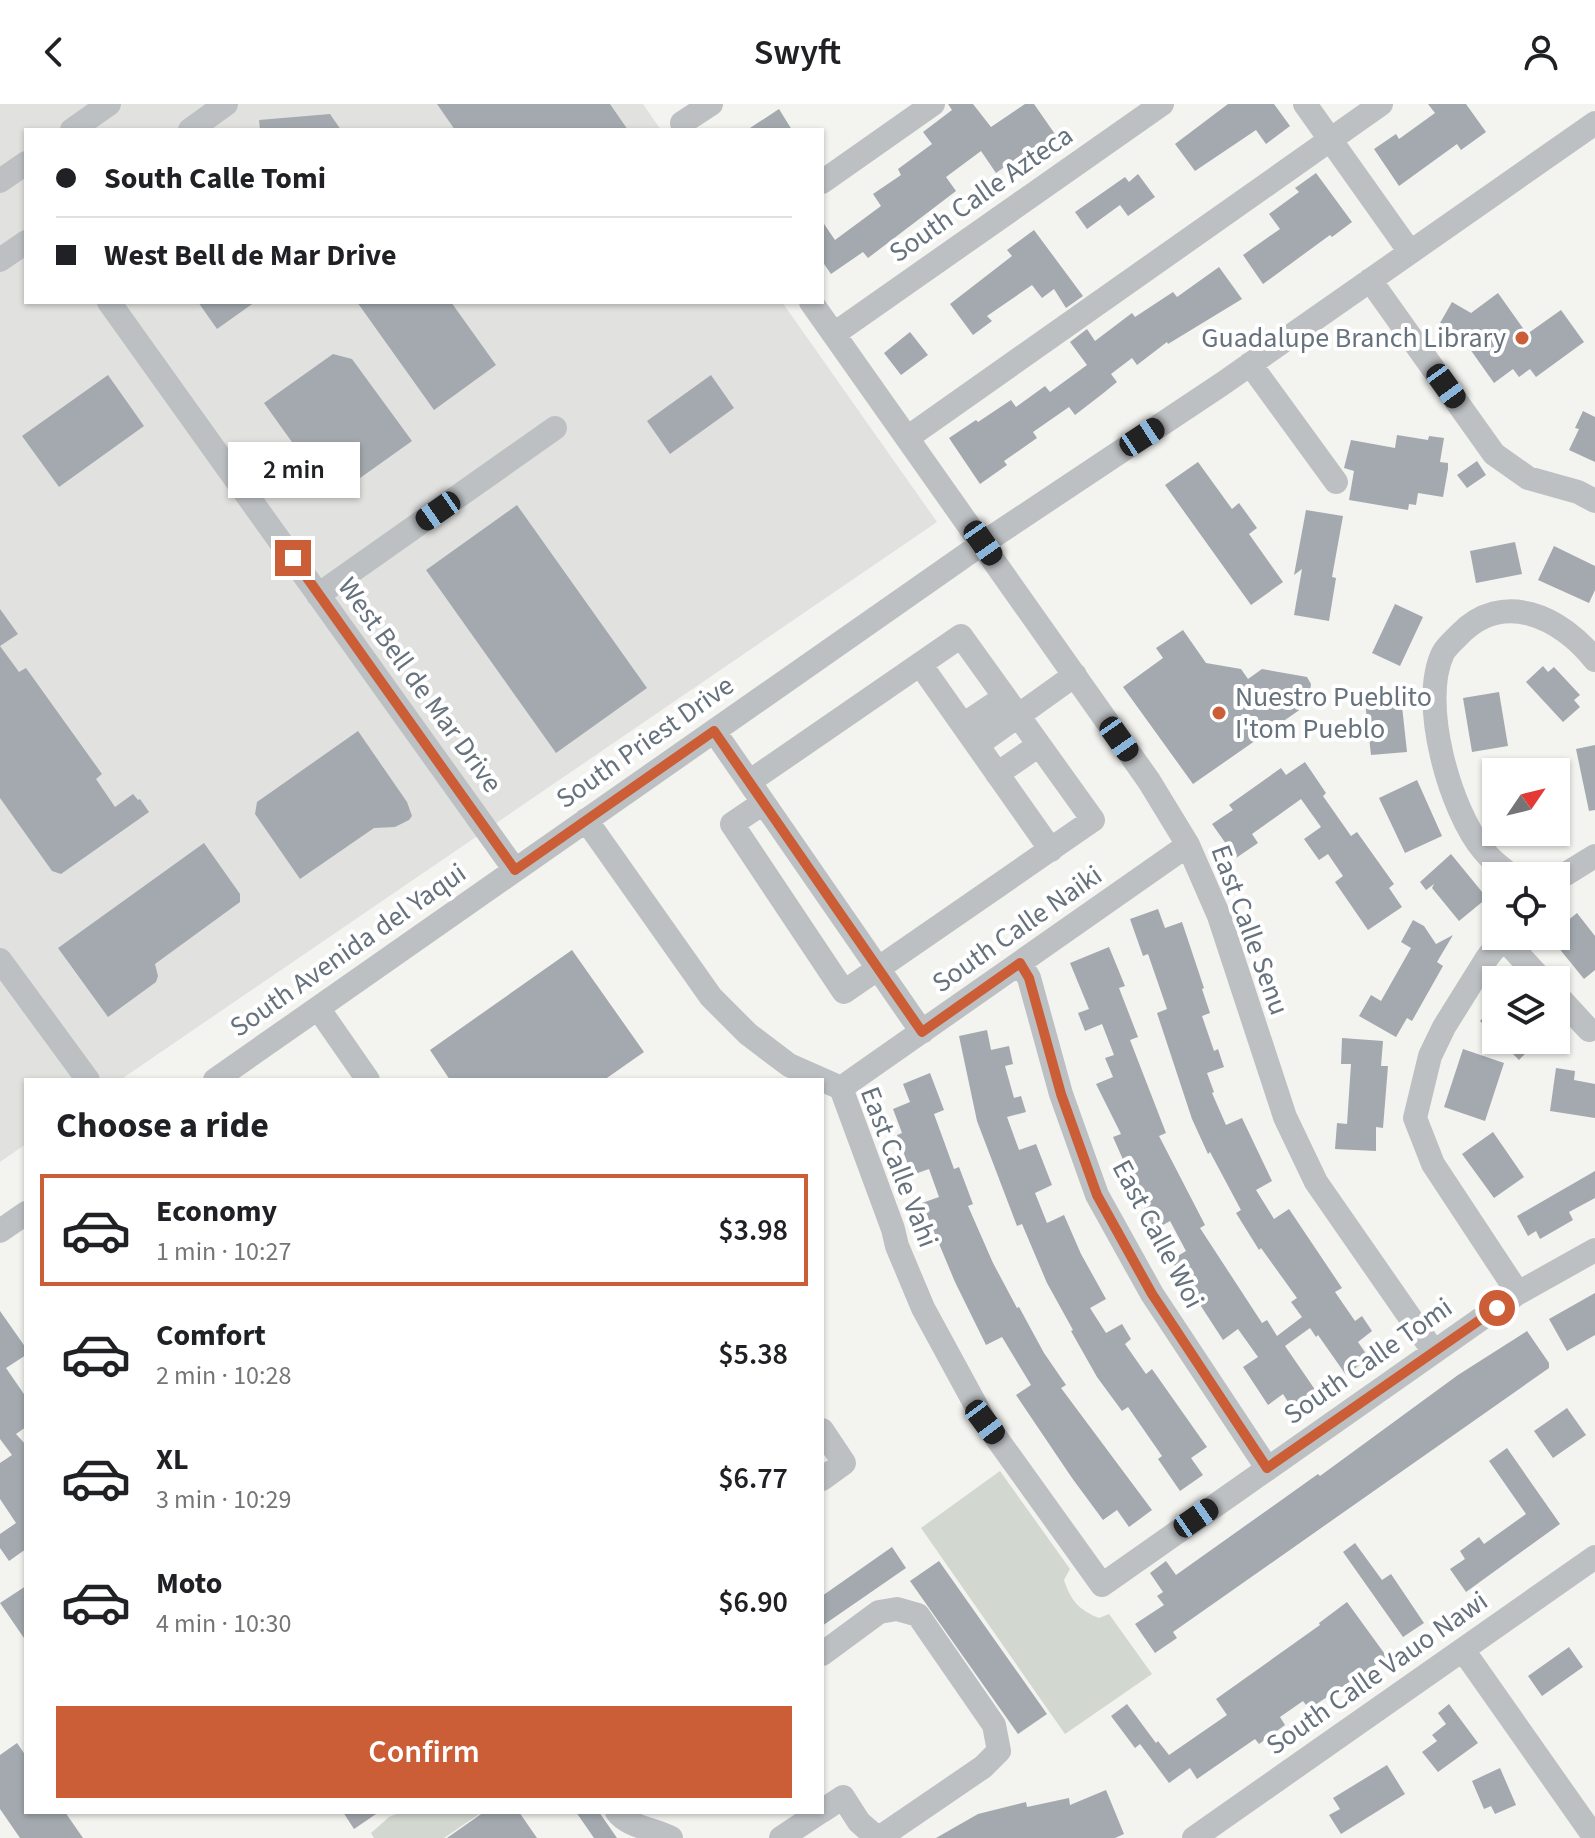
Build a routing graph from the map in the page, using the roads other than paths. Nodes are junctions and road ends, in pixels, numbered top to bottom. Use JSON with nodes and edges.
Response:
{"nodes":[{"id":1,"x":109,"y":104,"type":"edge"},
{"id":2,"x":226,"y":104,"type":"edge"},
{"id":3,"x":711,"y":104,"type":"edge"},
{"id":4,"x":933,"y":104,"type":"edge"},
{"id":5,"x":1162,"y":104,"type":"edge"},
{"id":6,"x":1305,"y":104,"type":"edge"},
{"id":7,"x":1381,"y":104,"type":"edge"},
{"id":8,"x":196,"y":118,"type":"edge"},
{"id":9,"x":680,"y":119,"type":"edge"},
{"id":10,"x":1595,"y":123,"type":"edge"},
{"id":11,"x":75,"y":128,"type":"edge"},
{"id":12,"x":1330,"y":139,"type":"junction"},
{"id":13,"x":24,"y":164,"type":"edge"},
{"id":14,"x":0,"y":181,"type":"edge"},
{"id":15,"x":824,"y":181,"type":"edge"},
{"id":16,"x":24,"y":243,"type":"edge"},
{"id":17,"x":1410,"y":252,"type":"junction"},
{"id":18,"x":0,"y":260,"type":"edge"},
{"id":19,"x":1370,"y":280,"type":"junction"},
{"id":20,"x":110,"y":304,"type":"edge"},
{"id":21,"x":812,"y":304,"type":"edge"},
{"id":22,"x":834,"y":334,"type":"junction"},
{"id":23,"x":1250,"y":364,"type":"junction"},
{"id":24,"x":555,"y":428,"type":"dead end"},
{"id":25,"x":907,"y":438,"type":"junction"},
{"id":26,"x":1336,"y":482,"type":"dead end"},
{"id":27,"x":1595,"y":501,"type":"edge"},
{"id":28,"x":983,"y":543,"type":"junction"},
{"id":29,"x":318,"y":595,"type":"junction"},
{"id":30,"x":1595,"y":660,"type":"edge"},
{"id":31,"x":920,"y":664,"type":"junction"},
{"id":32,"x":1075,"y":675,"type":"junction"},
{"id":33,"x":1011,"y":706,"type":"junction"},
{"id":34,"x":714,"y":731,"type":"junction"},
{"id":35,"x":970,"y":735,"type":"junction"},
{"id":36,"x":1039,"y":745,"type":"junction"},
{"id":37,"x":997,"y":774,"type":"junction"},
{"id":38,"x":749,"y":782,"type":"junction"},
{"id":39,"x":763,"y":803,"type":"junction"},
{"id":40,"x":586,"y":820,"type":"junction"},
{"id":41,"x":1188,"y":845,"type":"junction"},
{"id":42,"x":1051,"y":850,"type":"junction"},
{"id":43,"x":1595,"y":856,"type":"edge"},
{"id":44,"x":1495,"y":862,"type":"edge"},
{"id":45,"x":515,"y":870,"type":"junction"},
{"id":46,"x":1570,"y":871,"type":"edge"},
{"id":47,"x":1493,"y":950,"type":"edge"},
{"id":48,"x":1515,"y":950,"type":"edge"},
{"id":49,"x":0,"y":960,"type":"edge"},
{"id":50,"x":1020,"y":963,"type":"junction"},
{"id":51,"x":1529,"y":966,"type":"edge"},
{"id":52,"x":879,"y":970,"type":"junction"},
{"id":53,"x":318,"y":1008,"type":"junction"},
{"id":54,"x":1570,"y":1009,"type":"edge"},
{"id":55,"x":1589,"y":1030,"type":"dead end"},
{"id":56,"x":922,"y":1032,"type":"junction"},
{"id":57,"x":87,"y":1078,"type":"edge"},
{"id":58,"x":218,"y":1078,"type":"edge"},
{"id":59,"x":367,"y":1078,"type":"edge"},
{"id":60,"x":818,"y":1078,"type":"edge"},
{"id":61,"x":824,"y":1080,"type":"edge"},
{"id":62,"x":841,"y":1088,"type":"junction"},
{"id":63,"x":24,"y":1214,"type":"edge"},
{"id":64,"x":0,"y":1231,"type":"edge"},
{"id":65,"x":1595,"y":1250,"type":"edge"},
{"id":66,"x":1518,"y":1293,"type":"junction"},
{"id":67,"x":1434,"y":1352,"type":"junction"},
{"id":68,"x":824,"y":1433,"type":"edge"},
{"id":69,"x":1267,"y":1468,"type":"junction"},
{"id":70,"x":824,"y":1478,"type":"edge"},
{"id":71,"x":1595,"y":1557,"type":"edge"},
{"id":72,"x":1102,"y":1585,"type":"joint"},
{"id":73,"x":1463,"y":1650,"type":"junction"},
{"id":74,"x":824,"y":1653,"type":"edge"},
{"id":75,"x":824,"y":1809,"type":"edge"},
{"id":76,"x":619,"y":1814,"type":"edge"},
{"id":77,"x":817,"y":1814,"type":"edge"},
{"id":78,"x":665,"y":1827,"type":"edge"},
{"id":79,"x":781,"y":1838,"type":"edge"},
{"id":80,"x":1194,"y":1838,"type":"edge"},
{"id":81,"x":1595,"y":1838,"type":"edge"}],
"edges":[{"from":1,"to":11,"type":"street"},
{"from":2,"to":8,"type":"street"},
{"from":3,"to":9,"type":"street"},
{"from":4,"to":15,"type":"street"},
{"from":5,"to":22,"type":"street","name":"South Calle Azteca"},
{"from":6,"to":12,"type":"street"},
{"from":7,"to":12,"type":"street"},
{"from":10,"to":17,"type":"street"},
{"from":12,"to":17,"type":"street"},
{"from":12,"to":25,"type":"street"},
{"from":13,"to":14,"type":"street"},
{"from":16,"to":18,"type":"street"},
{"from":17,"to":19,"type":"street"},
{"from":19,"to":23,"type":"street"},
{"from":19,"to":27,"type":"street"},
{"from":20,"to":29,"type":"street","name":"West Bell de Mar Drive"},
{"from":21,"to":22,"type":"street","name":"East Calle Senu"},
{"from":22,"to":25,"type":"street","name":"East Calle Senu"},
{"from":23,"to":26,"type":"street"},
{"from":23,"to":28,"type":"street"},
{"from":24,"to":29,"type":"street"},
{"from":25,"to":28,"type":"street","name":"East Calle Senu"},
{"from":28,"to":32,"type":"street","name":"East Calle Senu"},
{"from":28,"to":34,"type":"street","name":"South Priest Drive"},
{"from":29,"to":45,"type":"street","name":"West Bell de Mar Drive"},
{"from":30,"to":44,"type":"street"},
{"from":31,"to":33,"type":"street"},
{"from":31,"to":35,"type":"street"},
{"from":31,"to":38,"type":"street"},
{"from":32,"to":33,"type":"street"},
{"from":32,"to":41,"type":"street","name":"East Calle Senu"},
{"from":33,"to":35,"type":"street"},
{"from":33,"to":36,"type":"street"},
{"from":34,"to":38,"type":"street"},
{"from":34,"to":40,"type":"street","name":"South Priest Drive"},
{"from":35,"to":37,"type":"street"},
{"from":36,"to":37,"type":"street"},
{"from":36,"to":42,"type":"street"},
{"from":37,"to":42,"type":"street"},
{"from":38,"to":39,"type":"street"},
{"from":39,"to":52,"type":"street"},
{"from":39,"to":52,"type":"street"},
{"from":40,"to":45,"type":"street","name":"South Priest Drive"},
{"from":40,"to":60,"type":"street","name":"East Calle Vahi"},
{"from":41,"to":50,"type":"street","name":"South Calle Naiki"},
{"from":41,"to":67,"type":"street","name":"East Calle Senu"},
{"from":42,"to":52,"type":"street"},
{"from":43,"to":46,"type":"street"},
{"from":45,"to":53,"type":"street","name":"South Avenida del Yaqui"},
{"from":47,"to":66,"type":"street"},
{"from":48,"to":51,"type":"street"},
{"from":49,"to":57,"type":"street"},
{"from":50,"to":56,"type":"street","name":"South Calle Naiki"},
{"from":50,"to":69,"type":"street","name":"East Calle Woi"},
{"from":52,"to":56,"type":"street"},
{"from":53,"to":58,"type":"street","name":"South Avenida del Yaqui"},
{"from":53,"to":59,"type":"street"},
{"from":54,"to":55,"type":"street"},
{"from":56,"to":62,"type":"street","name":"South Calle Naiki"},
{"from":61,"to":62,"type":"street","name":"East Calle Vahi"},
{"from":62,"to":72,"type":"street","name":"East Calle Vahi"},
{"from":63,"to":64,"type":"street"},
{"from":65,"to":66,"type":"street","name":"South Calle Tomi"},
{"from":66,"to":67,"type":"street","name":"South Calle Tomi"},
{"from":67,"to":69,"type":"street","name":"South Calle Tomi"},
{"from":68,"to":70,"type":"street"},
{"from":69,"to":72,"type":"street","name":"South Calle Tomi"},
{"from":71,"to":73,"type":"street","name":"South Calle Vauo Nawi"},
{"from":73,"to":80,"type":"street","name":"South Calle Vauo Nawi"},
{"from":73,"to":81,"type":"street"},
{"from":74,"to":75,"type":"street"},
{"from":76,"to":78,"type":"street"},
{"from":77,"to":79,"type":"street"}]}
